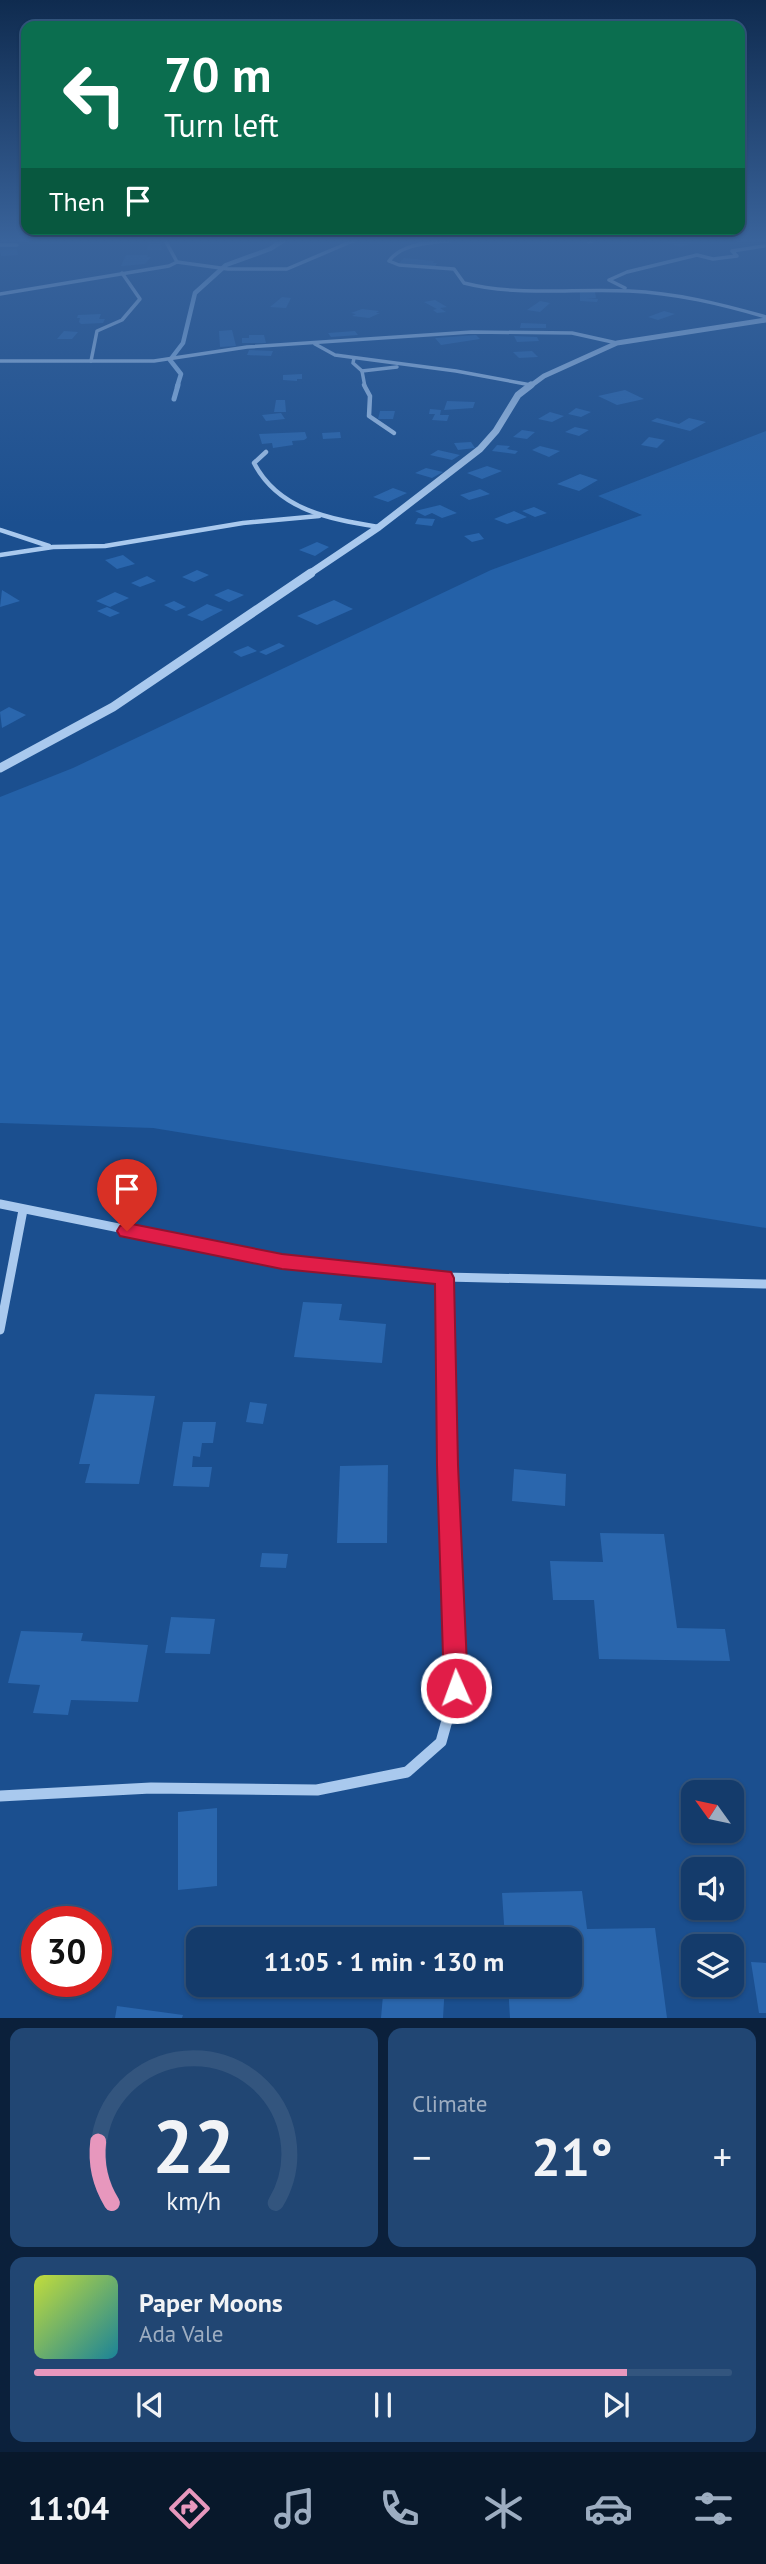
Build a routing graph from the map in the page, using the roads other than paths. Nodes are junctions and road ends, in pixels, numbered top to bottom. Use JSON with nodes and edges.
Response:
{"nodes":[{"id":1,"x":96,"y":334,"type":"edge"},
{"id":2,"x":453,"y":334,"type":"edge"},
{"id":3,"x":574,"y":334,"type":"edge"},
{"id":4,"x":676,"y":334,"type":"edge"},
{"id":5,"x":315,"y":343,"type":"junction"},
{"id":6,"x":617,"y":344,"type":"junction"},
{"id":7,"x":354,"y":358,"type":"junction"},
{"id":8,"x":0,"y":361,"type":"edge"},
{"id":9,"x":91,"y":361,"type":"junction"},
{"id":10,"x":407,"y":366,"type":"junction"},
{"id":11,"x":362,"y":371,"type":"junction"},
{"id":12,"x":531,"y":385,"type":"junction"},
{"id":13,"x":394,"y":433,"type":"dead end"},
{"id":14,"x":265,"y":452,"type":"dead end"},
{"id":15,"x":319,"y":516,"type":"junction"},
{"id":16,"x":379,"y":527,"type":"junction"},
{"id":17,"x":0,"y":530,"type":"edge"},
{"id":18,"x":53,"y":547,"type":"junction"},
{"id":19,"x":0,"y":555,"type":"edge"},
{"id":20,"x":0,"y":768,"type":"edge"},
{"id":21,"x":0,"y":1204,"type":"edge"},
{"id":22,"x":23,"y":1210,"type":"junction"},
{"id":23,"x":444,"y":1278,"type":"junction"},
{"id":24,"x":766,"y":1284,"type":"edge"},
{"id":25,"x":0,"y":1331,"type":"edge"},
{"id":26,"x":0,"y":1796,"type":"edge"}],
"edges":[{"from":1,"to":9,"type":"street"},
{"from":2,"to":5,"type":"street"},
{"from":3,"to":6,"type":"street"},
{"from":4,"to":6,"type":"street"},
{"from":5,"to":7,"type":"street"},
{"from":5,"to":9,"type":"street"},
{"from":6,"to":12,"type":"street"},
{"from":7,"to":10,"type":"street"},
{"from":7,"to":11,"type":"street"},
{"from":8,"to":9,"type":"street"},
{"from":10,"to":11,"type":"street"},
{"from":10,"to":12,"type":"street"},
{"from":11,"to":13,"type":"street"},
{"from":12,"to":16,"type":"street"},
{"from":14,"to":15,"type":"street"},
{"from":15,"to":16,"type":"street"},
{"from":15,"to":18,"type":"street"},
{"from":16,"to":20,"type":"street"},
{"from":17,"to":18,"type":"street"},
{"from":18,"to":19,"type":"street"},
{"from":21,"to":22,"type":"street"},
{"from":22,"to":23,"type":"street"},
{"from":22,"to":25,"type":"street"},
{"from":23,"to":24,"type":"street"},
{"from":23,"to":26,"type":"street"}]}
